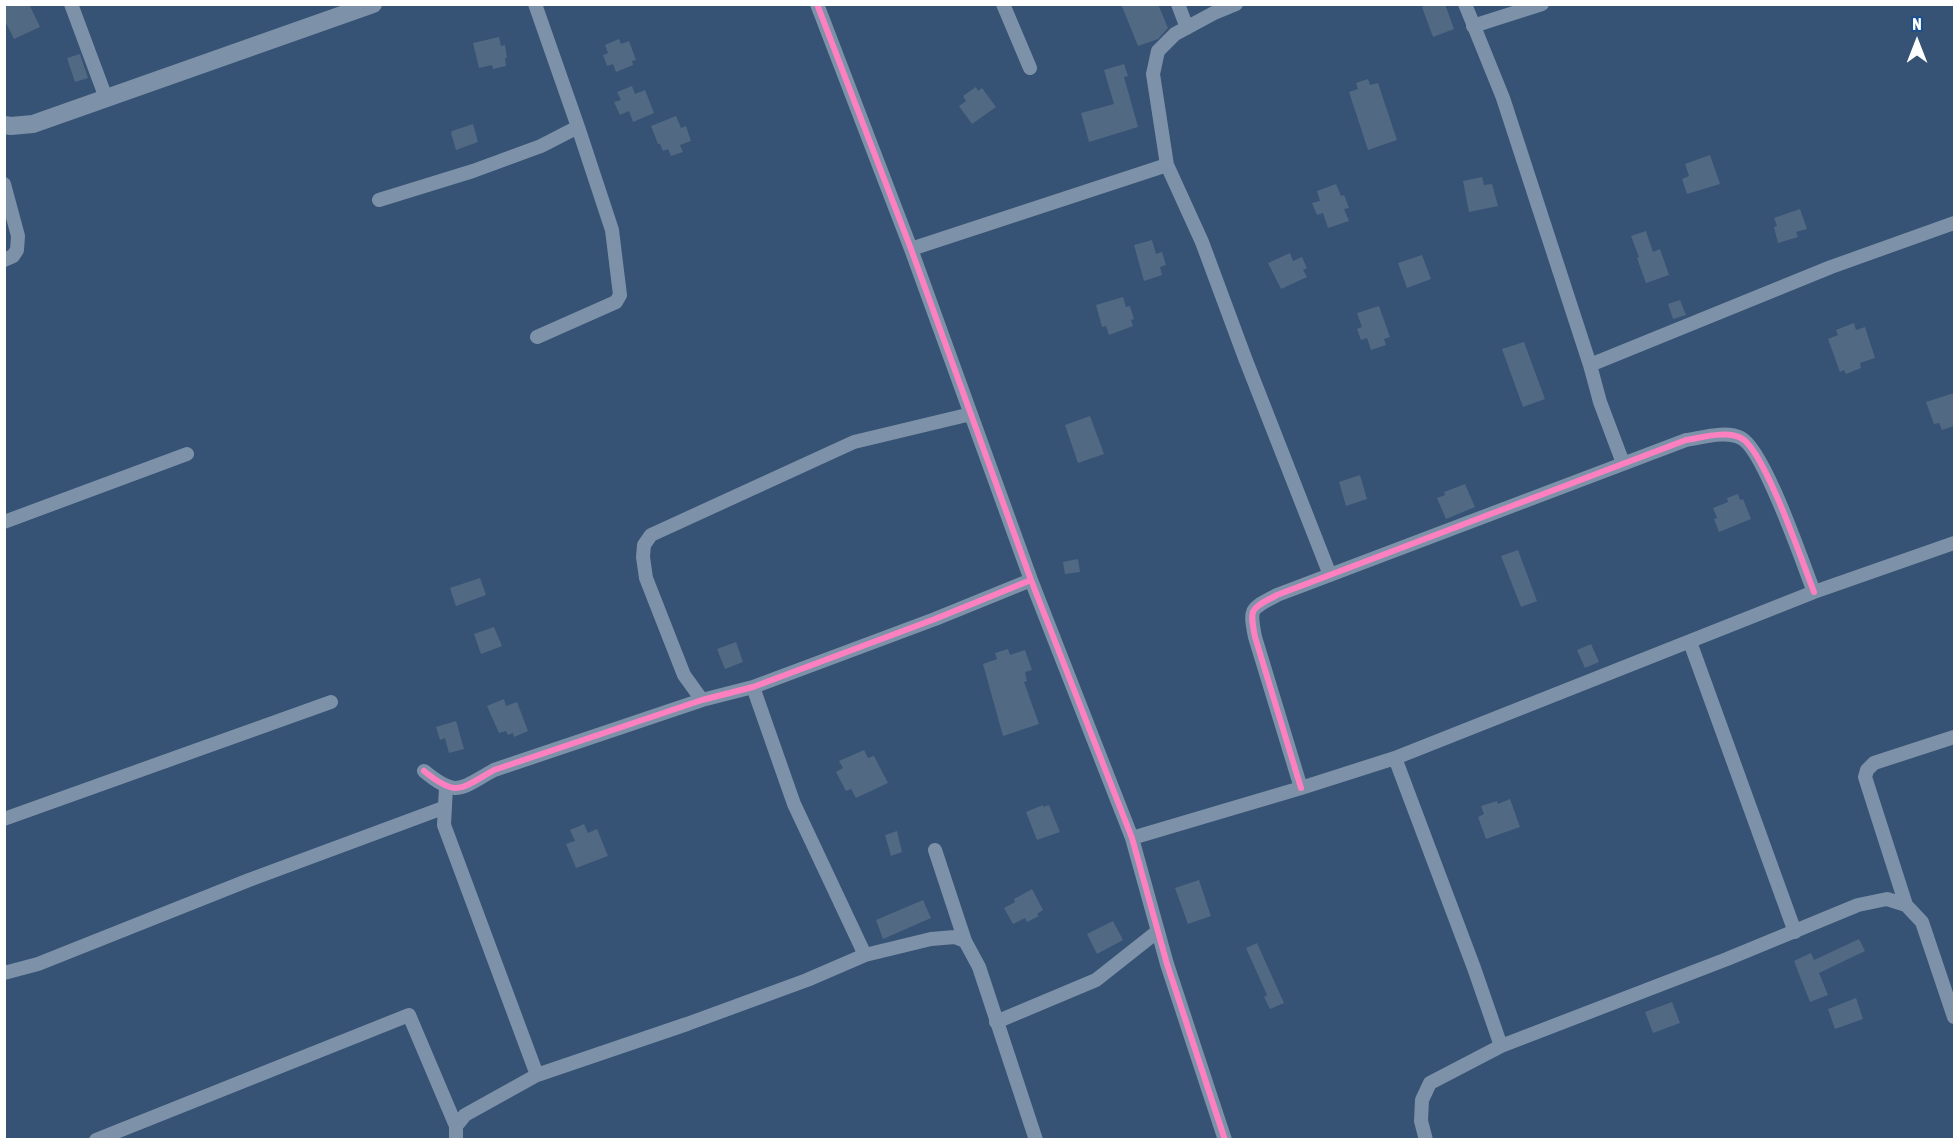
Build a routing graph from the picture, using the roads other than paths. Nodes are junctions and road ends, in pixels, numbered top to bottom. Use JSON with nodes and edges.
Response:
{"nodes":[{"id":1,"x":71,"y":4,"type":"edge"},
{"id":2,"x":373,"y":4,"type":"edge"},
{"id":3,"x":535,"y":4,"type":"edge"},
{"id":4,"x":817,"y":4,"type":"edge"},
{"id":5,"x":1003,"y":4,"type":"edge"},
{"id":6,"x":1178,"y":4,"type":"edge"},
{"id":7,"x":1236,"y":4,"type":"edge"},
{"id":8,"x":1465,"y":4,"type":"edge"},
{"id":9,"x":1542,"y":4,"type":"edge"},
{"id":10,"x":1473,"y":26,"type":"junction"},
{"id":11,"x":1187,"y":28,"type":"junction"},
{"id":12,"x":1030,"y":68,"type":"dead end"},
{"id":13,"x":106,"y":98,"type":"junction"},
{"id":14,"x":4,"y":125,"type":"edge"},
{"id":15,"x":578,"y":127,"type":"junction"},
{"id":16,"x":1167,"y":165,"type":"junction"},
{"id":17,"x":4,"y":184,"type":"edge"},
{"id":18,"x":379,"y":200,"type":"dead end"},
{"id":19,"x":1954,"y":223,"type":"edge"},
{"id":20,"x":911,"y":249,"type":"junction"},
{"id":21,"x":4,"y":260,"type":"edge"},
{"id":22,"x":537,"y":337,"type":"dead end"},
{"id":23,"x":1590,"y":365,"type":"junction"},
{"id":24,"x":971,"y":414,"type":"junction"},
{"id":25,"x":188,"y":454,"type":"dead end"},
{"id":26,"x":1623,"y":463,"type":"junction"},
{"id":27,"x":4,"y":522,"type":"edge"},
{"id":28,"x":1954,"y":543,"type":"edge"},
{"id":29,"x":1330,"y":575,"type":"junction"},
{"id":30,"x":1031,"y":580,"type":"junction"},
{"id":31,"x":1814,"y":592,"type":"junction"},
{"id":32,"x":1690,"y":642,"type":"junction"},
{"id":33,"x":753,"y":687,"type":"junction"},
{"id":34,"x":702,"y":700,"type":"junction"},
{"id":35,"x":331,"y":702,"type":"dead end"},
{"id":36,"x":1954,"y":737,"type":"edge"},
{"id":37,"x":1395,"y":758,"type":"junction"},
{"id":38,"x":424,"y":771,"type":"dead end"},
{"id":39,"x":446,"y":787,"type":"junction"},
{"id":40,"x":1301,"y":788,"type":"junction"},
{"id":41,"x":443,"y":808,"type":"junction"},
{"id":42,"x":4,"y":819,"type":"edge"},
{"id":43,"x":1132,"y":838,"type":"junction"},
{"id":44,"x":935,"y":850,"type":"dead end"},
{"id":45,"x":1906,"y":904,"type":"junction"},
{"id":46,"x":1158,"y":931,"type":"junction"},
{"id":47,"x":1795,"y":932,"type":"junction"},
{"id":48,"x":965,"y":941,"type":"junction"},
{"id":49,"x":865,"y":955,"type":"junction"},
{"id":50,"x":4,"y":973,"type":"edge"},
{"id":51,"x":1954,"y":1017,"type":"edge"},
{"id":52,"x":996,"y":1023,"type":"junction"},
{"id":53,"x":1501,"y":1046,"type":"junction"},
{"id":54,"x":537,"y":1075,"type":"junction"},
{"id":55,"x":456,"y":1133,"type":"edge"},
{"id":56,"x":96,"y":1140,"type":"edge"},
{"id":57,"x":1036,"y":1140,"type":"edge"},
{"id":58,"x":1225,"y":1140,"type":"edge"},
{"id":59,"x":1426,"y":1140,"type":"edge"}],
"edges":[{"from":1,"to":13,"type":"street"},
{"from":2,"to":13,"type":"street"},
{"from":3,"to":15,"type":"street"},
{"from":4,"to":20,"type":"street"},
{"from":5,"to":12,"type":"street"},
{"from":6,"to":11,"type":"street"},
{"from":7,"to":11,"type":"street"},
{"from":8,"to":10,"type":"street"},
{"from":9,"to":10,"type":"street"},
{"from":10,"to":23,"type":"street"},
{"from":11,"to":16,"type":"street"},
{"from":13,"to":14,"type":"street"},
{"from":15,"to":18,"type":"street"},
{"from":15,"to":22,"type":"street"},
{"from":16,"to":20,"type":"street"},
{"from":16,"to":29,"type":"street"},
{"from":17,"to":21,"type":"street"},
{"from":19,"to":23,"type":"street"},
{"from":20,"to":24,"type":"street"},
{"from":23,"to":26,"type":"street"},
{"from":24,"to":30,"type":"street"},
{"from":24,"to":34,"type":"street"},
{"from":25,"to":27,"type":"street"},
{"from":26,"to":29,"type":"street"},
{"from":26,"to":31,"type":"street"},
{"from":28,"to":31,"type":"street"},
{"from":29,"to":40,"type":"street"},
{"from":30,"to":33,"type":"street"},
{"from":30,"to":43,"type":"street"},
{"from":31,"to":32,"type":"street"},
{"from":32,"to":37,"type":"street"},
{"from":32,"to":47,"type":"street"},
{"from":33,"to":34,"type":"street"},
{"from":33,"to":49,"type":"street"},
{"from":34,"to":39,"type":"street"},
{"from":35,"to":42,"type":"street"},
{"from":36,"to":45,"type":"street"},
{"from":37,"to":40,"type":"street"},
{"from":37,"to":53,"type":"street"},
{"from":38,"to":39,"type":"street"},
{"from":39,"to":41,"type":"street"},
{"from":40,"to":43,"type":"street"},
{"from":41,"to":50,"type":"street"},
{"from":41,"to":54,"type":"street"},
{"from":43,"to":46,"type":"street"},
{"from":44,"to":48,"type":"street"},
{"from":45,"to":47,"type":"street"},
{"from":45,"to":51,"type":"street"},
{"from":46,"to":52,"type":"street"},
{"from":46,"to":58,"type":"street"},
{"from":47,"to":53,"type":"street"},
{"from":48,"to":49,"type":"street"},
{"from":48,"to":52,"type":"street"},
{"from":49,"to":54,"type":"street"},
{"from":52,"to":57,"type":"street"},
{"from":53,"to":59,"type":"street"},
{"from":54,"to":55,"type":"street"},
{"from":55,"to":56,"type":"street"}]}
